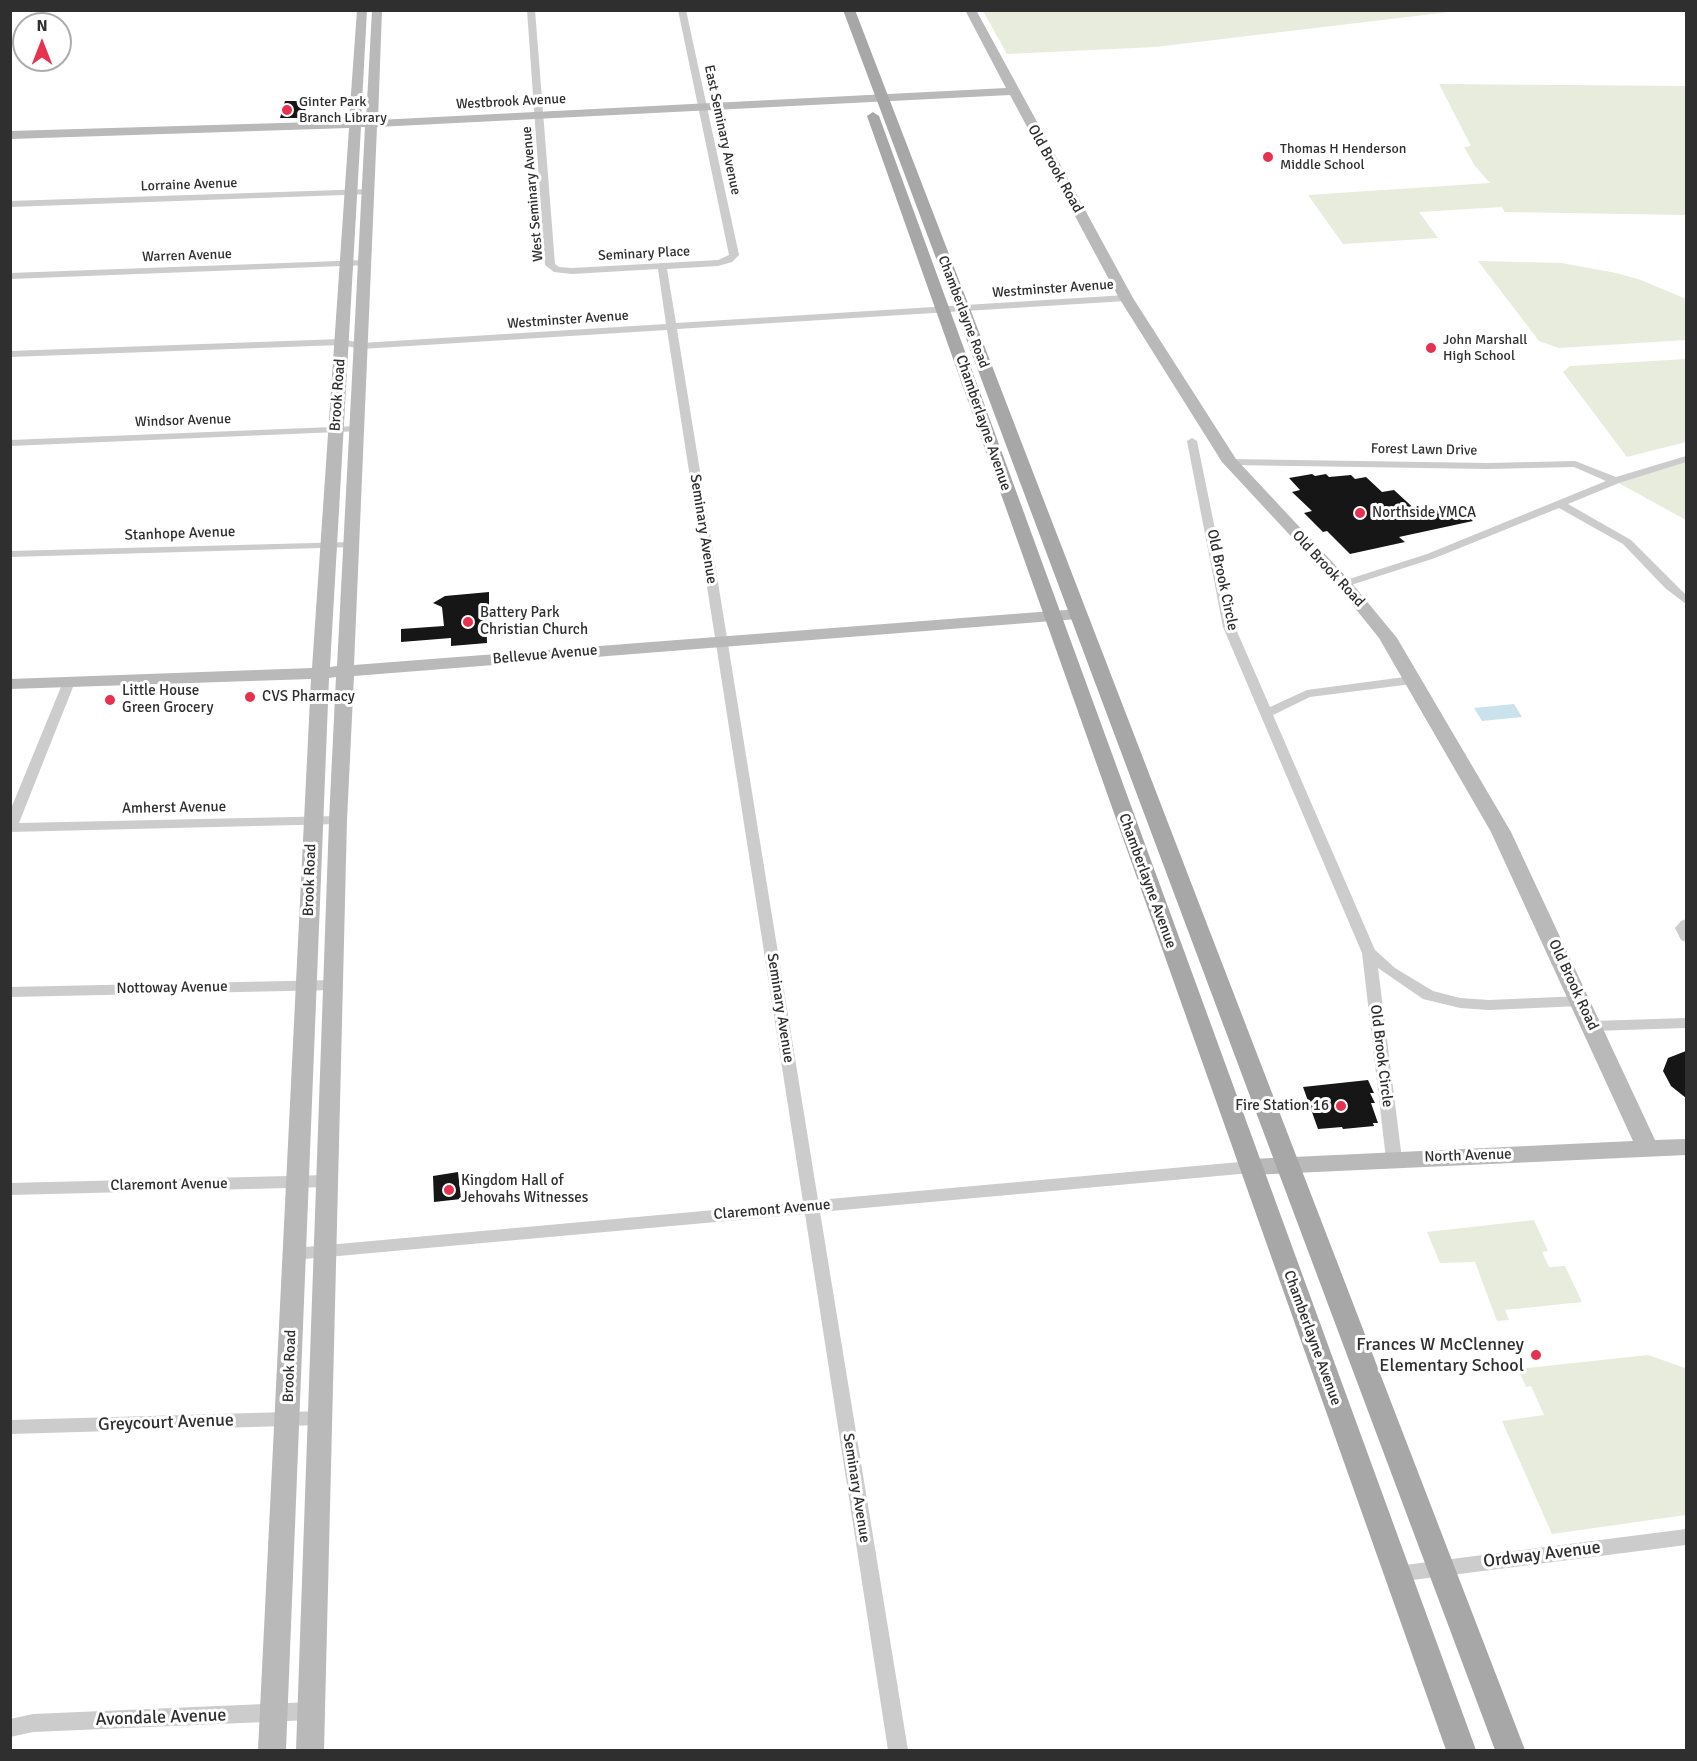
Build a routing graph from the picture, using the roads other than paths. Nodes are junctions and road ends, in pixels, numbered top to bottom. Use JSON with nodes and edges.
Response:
{"nodes":[{"id":1,"x":362,"y":10,"type":"edge"},
{"id":2,"x":377,"y":10,"type":"edge"},
{"id":3,"x":531,"y":10,"type":"edge"},
{"id":4,"x":682,"y":10,"type":"edge"},
{"id":5,"x":835,"y":10,"type":"edge"},
{"id":6,"x":849,"y":10,"type":"edge"},
{"id":7,"x":970,"y":10,"type":"edge"},
{"id":8,"x":1012,"y":91,"type":"junction"},
{"id":9,"x":874,"y":98,"type":"junction"},
{"id":10,"x":704,"y":107,"type":"junction"},
{"id":11,"x":539,"y":116,"type":"junction"},
{"id":12,"x":354,"y":124,"type":"junction"},
{"id":13,"x":372,"y":124,"type":"junction"},
{"id":14,"x":10,"y":135,"type":"edge"},
{"id":15,"x":369,"y":192,"type":"junction"},
{"id":16,"x":351,"y":193,"type":"junction"},
{"id":17,"x":10,"y":204,"type":"edge"},
{"id":18,"x":734,"y":255,"type":"joint"},
{"id":19,"x":365,"y":263,"type":"junction"},
{"id":20,"x":346,"y":264,"type":"junction"},
{"id":21,"x":662,"y":266,"type":"junction"},
{"id":22,"x":553,"y":267,"type":"joint"},
{"id":23,"x":10,"y":276,"type":"edge"},
{"id":24,"x":1126,"y":298,"type":"junction"},
{"id":25,"x":962,"y":309,"type":"junction"},
{"id":26,"x":942,"y":310,"type":"junction"},
{"id":27,"x":671,"y":326,"type":"junction"},
{"id":28,"x":341,"y":342,"type":"junction"},
{"id":29,"x":361,"y":346,"type":"junction"},
{"id":30,"x":10,"y":354,"type":"edge"},
{"id":31,"x":357,"y":429,"type":"junction"},
{"id":32,"x":336,"y":430,"type":"junction"},
{"id":33,"x":1192,"y":441,"type":"dead end"},
{"id":34,"x":10,"y":443,"type":"edge"},
{"id":35,"x":1686,"y":459,"type":"edge"},
{"id":36,"x":1230,"y":462,"type":"junction"},
{"id":37,"x":1615,"y":481,"type":"junction"},
{"id":38,"x":1558,"y":503,"type":"junction"},
{"id":39,"x":328,"y":545,"type":"junction"},
{"id":40,"x":351,"y":545,"type":"junction"},
{"id":41,"x":10,"y":554,"type":"edge"},
{"id":42,"x":1344,"y":584,"type":"junction"},
{"id":43,"x":1686,"y":601,"type":"edge"},
{"id":44,"x":1078,"y":614,"type":"junction"},
{"id":45,"x":1051,"y":616,"type":"junction"},
{"id":46,"x":721,"y":641,"type":"junction"},
{"id":47,"x":345,"y":671,"type":"junction"},
{"id":48,"x":320,"y":673,"type":"junction"},
{"id":49,"x":1412,"y":680,"type":"junction"},
{"id":50,"x":69,"y":682,"type":"junction"},
{"id":51,"x":10,"y":684,"type":"edge"},
{"id":52,"x":1265,"y":714,"type":"junction"},
{"id":53,"x":338,"y":820,"type":"junction"},
{"id":54,"x":313,"y":821,"type":"junction"},
{"id":55,"x":11,"y":828,"type":"edge"},
{"id":56,"x":1686,"y":924,"type":"edge"},
{"id":57,"x":1686,"y":937,"type":"edge"},
{"id":58,"x":1369,"y":953,"type":"junction"},
{"id":59,"x":333,"y":985,"type":"junction"},
{"id":60,"x":306,"y":986,"type":"junction"},
{"id":61,"x":10,"y":992,"type":"edge"},
{"id":62,"x":1581,"y":1001,"type":"junction"},
{"id":63,"x":1686,"y":1023,"type":"edge"},
{"id":64,"x":1593,"y":1026,"type":"junction"},
{"id":65,"x":1686,"y":1147,"type":"edge"},
{"id":66,"x":1648,"y":1149,"type":"junction"},
{"id":67,"x":1394,"y":1159,"type":"junction"},
{"id":68,"x":1287,"y":1164,"type":"junction"},
{"id":69,"x":1251,"y":1167,"type":"junction"},
{"id":70,"x":328,"y":1181,"type":"junction"},
{"id":71,"x":298,"y":1182,"type":"junction"},
{"id":72,"x":10,"y":1189,"type":"edge"},
{"id":73,"x":811,"y":1207,"type":"junction"},
{"id":74,"x":326,"y":1251,"type":"junction"},
{"id":75,"x":294,"y":1254,"type":"junction"},
{"id":76,"x":321,"y":1418,"type":"junction"},
{"id":77,"x":287,"y":1419,"type":"junction"},
{"id":78,"x":10,"y":1427,"type":"edge"},
{"id":79,"x":1686,"y":1537,"type":"edge"},
{"id":80,"x":1441,"y":1568,"type":"junction"},
{"id":81,"x":1397,"y":1574,"type":"junction"},
{"id":82,"x":312,"y":1711,"type":"junction"},
{"id":83,"x":274,"y":1713,"type":"junction"},
{"id":84,"x":10,"y":1728,"type":"edge"},
{"id":85,"x":272,"y":1750,"type":"edge"},
{"id":86,"x":310,"y":1750,"type":"edge"},
{"id":87,"x":898,"y":1750,"type":"edge"},
{"id":88,"x":1461,"y":1750,"type":"edge"},
{"id":89,"x":1510,"y":1750,"type":"edge"}],
"edges":[{"from":1,"to":12,"type":"main road","name":"Brook Road"},
{"from":2,"to":13,"type":"main road","name":"Brook Road"},
{"from":3,"to":11,"type":"street","name":"West Seminary Avenue"},
{"from":4,"to":10,"type":"street","name":"East Seminary Avenue"},
{"from":5,"to":9,"type":"main road","name":"Chamberlayne Avenue"},
{"from":6,"to":9,"type":"main road","name":"Chamberlayne Road"},
{"from":7,"to":8,"type":"main road","name":"Old Brook Road"},
{"from":8,"to":9,"type":"main road","name":"Westbrook Avenue"},
{"from":8,"to":24,"type":"main road","name":"Old Brook Road"},
{"from":9,"to":10,"type":"main road","name":"Westbrook Avenue"},
{"from":9,"to":25,"type":"main road","name":"Chamberlayne Road"},
{"from":9,"to":26,"type":"main road","name":"Chamberlayne Avenue"},
{"from":10,"to":11,"type":"main road","name":"Westbrook Avenue"},
{"from":10,"to":18,"type":"street","name":"East Seminary Avenue"},
{"from":11,"to":13,"type":"main road","name":"Westbrook Avenue"},
{"from":11,"to":22,"type":"street","name":"West Seminary Avenue"},
{"from":12,"to":13,"type":"main road","name":"Westbrook Avenue"},
{"from":12,"to":14,"type":"main road","name":"Westbrook Avenue"},
{"from":12,"to":16,"type":"main road","name":"Brook Road"},
{"from":13,"to":15,"type":"main road","name":"Brook Road"},
{"from":15,"to":16,"type":"street","name":"Lorraine Avenue"},
{"from":15,"to":19,"type":"main road","name":"Brook Road"},
{"from":16,"to":17,"type":"street","name":"Lorraine Avenue"},
{"from":16,"to":20,"type":"main road","name":"Brook Road"},
{"from":18,"to":21,"type":"street","name":"Seminary Place"},
{"from":19,"to":20,"type":"street","name":"Warren Avenue"},
{"from":19,"to":29,"type":"main road","name":"Brook Road"},
{"from":20,"to":23,"type":"street","name":"Warren Avenue"},
{"from":20,"to":28,"type":"main road","name":"Brook Road"},
{"from":21,"to":22,"type":"street","name":"Seminary Place"},
{"from":21,"to":27,"type":"street","name":"Seminary Avenue"},
{"from":24,"to":25,"type":"street","name":"Westminster Avenue"},
{"from":24,"to":36,"type":"main road","name":"Old Brook Road"},
{"from":25,"to":26,"type":"street","name":"Westminster Avenue"},
{"from":25,"to":44,"type":"main road","name":"Chamberlayne Road"},
{"from":26,"to":27,"type":"street","name":"Westminster Avenue"},
{"from":26,"to":45,"type":"main road","name":"Chamberlayne Avenue"},
{"from":27,"to":29,"type":"street","name":"Westminster Avenue"},
{"from":27,"to":46,"type":"street","name":"Seminary Avenue"},
{"from":28,"to":29,"type":"street","name":"Westminster Avenue"},
{"from":28,"to":30,"type":"street","name":"Westminster Avenue"},
{"from":28,"to":32,"type":"main road","name":"Brook Road"},
{"from":29,"to":31,"type":"main road","name":"Brook Road"},
{"from":31,"to":32,"type":"street","name":"Windsor Avenue"},
{"from":31,"to":40,"type":"main road","name":"Brook Road"},
{"from":32,"to":34,"type":"street","name":"Windsor Avenue"},
{"from":32,"to":39,"type":"main road","name":"Brook Road"},
{"from":33,"to":52,"type":"street","name":"Old Brook Circle"},
{"from":35,"to":37,"type":"street"},
{"from":36,"to":37,"type":"street","name":"Forest Lawn Drive"},
{"from":36,"to":42,"type":"main road","name":"Old Brook Road"},
{"from":37,"to":38,"type":"street"},
{"from":38,"to":42,"type":"street"},
{"from":38,"to":43,"type":"street"},
{"from":39,"to":40,"type":"street","name":"Stanhope Avenue"},
{"from":39,"to":41,"type":"street","name":"Stanhope Avenue"},
{"from":39,"to":48,"type":"main road","name":"Brook Road"},
{"from":40,"to":47,"type":"main road","name":"Brook Road"},
{"from":42,"to":49,"type":"main road","name":"Old Brook Road"},
{"from":44,"to":45,"type":"main road","name":"Bellevue Avenue"},
{"from":44,"to":68,"type":"main road","name":"Chamberlayne Avenue"},
{"from":45,"to":46,"type":"main road","name":"Bellevue Avenue"},
{"from":45,"to":69,"type":"main road","name":"Chamberlayne Avenue"},
{"from":46,"to":47,"type":"main road","name":"Bellevue Avenue"},
{"from":46,"to":73,"type":"street","name":"Seminary Avenue"},
{"from":47,"to":48,"type":"main road","name":"Bellevue Avenue"},
{"from":47,"to":53,"type":"main road","name":"Brook Road"},
{"from":48,"to":50,"type":"main road","name":"Bellevue Avenue"},
{"from":48,"to":54,"type":"main road","name":"Brook Road"},
{"from":49,"to":52,"type":"street"},
{"from":49,"to":62,"type":"main road","name":"Old Brook Road"},
{"from":50,"to":51,"type":"main road","name":"Bellevue Avenue"},
{"from":50,"to":55,"type":"street"},
{"from":52,"to":58,"type":"street","name":"Old Brook Circle"},
{"from":53,"to":54,"type":"street","name":"Amherst Avenue"},
{"from":53,"to":59,"type":"main road","name":"Brook Road"},
{"from":54,"to":55,"type":"street","name":"Amherst Avenue"},
{"from":54,"to":60,"type":"main road","name":"Brook Road"},
{"from":56,"to":57,"type":"street"},
{"from":58,"to":62,"type":"street","name":"Old Brook Circle"},
{"from":58,"to":67,"type":"street","name":"Old Brook Circle"},
{"from":59,"to":60,"type":"street","name":"Nottoway Avenue"},
{"from":59,"to":70,"type":"main road","name":"Brook Road"},
{"from":60,"to":61,"type":"street","name":"Nottoway Avenue"},
{"from":60,"to":71,"type":"main road","name":"Brook Road"},
{"from":62,"to":64,"type":"main road","name":"Old Brook Road"},
{"from":63,"to":64,"type":"street"},
{"from":64,"to":66,"type":"main road","name":"Old Brook Road"},
{"from":65,"to":66,"type":"main road","name":"North Avenue"},
{"from":66,"to":67,"type":"main road","name":"North Avenue"},
{"from":67,"to":68,"type":"main road","name":"North Avenue"},
{"from":68,"to":69,"type":"main road","name":"North Avenue"},
{"from":68,"to":80,"type":"main road","name":"Chamberlayne Avenue"},
{"from":69,"to":73,"type":"street","name":"Claremont Avenue"},
{"from":69,"to":81,"type":"main road","name":"Chamberlayne Avenue"},
{"from":70,"to":71,"type":"street","name":"Claremont Avenue"},
{"from":70,"to":74,"type":"main road","name":"Brook Road"},
{"from":71,"to":72,"type":"street","name":"Claremont Avenue"},
{"from":71,"to":75,"type":"main road","name":"Brook Road"},
{"from":73,"to":74,"type":"street","name":"Claremont Avenue"},
{"from":73,"to":87,"type":"street","name":"Seminary Avenue"},
{"from":74,"to":75,"type":"street","name":"Claremont Avenue"},
{"from":74,"to":76,"type":"main road","name":"Brook Road"},
{"from":75,"to":77,"type":"main road","name":"Brook Road"},
{"from":76,"to":77,"type":"street","name":"Greycourt Avenue"},
{"from":76,"to":82,"type":"main road","name":"Brook Road"},
{"from":77,"to":78,"type":"street","name":"Greycourt Avenue"},
{"from":77,"to":83,"type":"main road","name":"Brook Road"},
{"from":79,"to":80,"type":"street","name":"Ordway Avenue"},
{"from":80,"to":81,"type":"street","name":"Ordway Avenue"},
{"from":80,"to":89,"type":"main road","name":"Chamberlayne Avenue"},
{"from":81,"to":88,"type":"main road","name":"Chamberlayne Avenue"},
{"from":82,"to":83,"type":"street","name":"Avondale Avenue"},
{"from":82,"to":86,"type":"main road","name":"Brook Road"},
{"from":83,"to":84,"type":"street","name":"Avondale Avenue"},
{"from":83,"to":85,"type":"main road","name":"Brook Road"}]}
